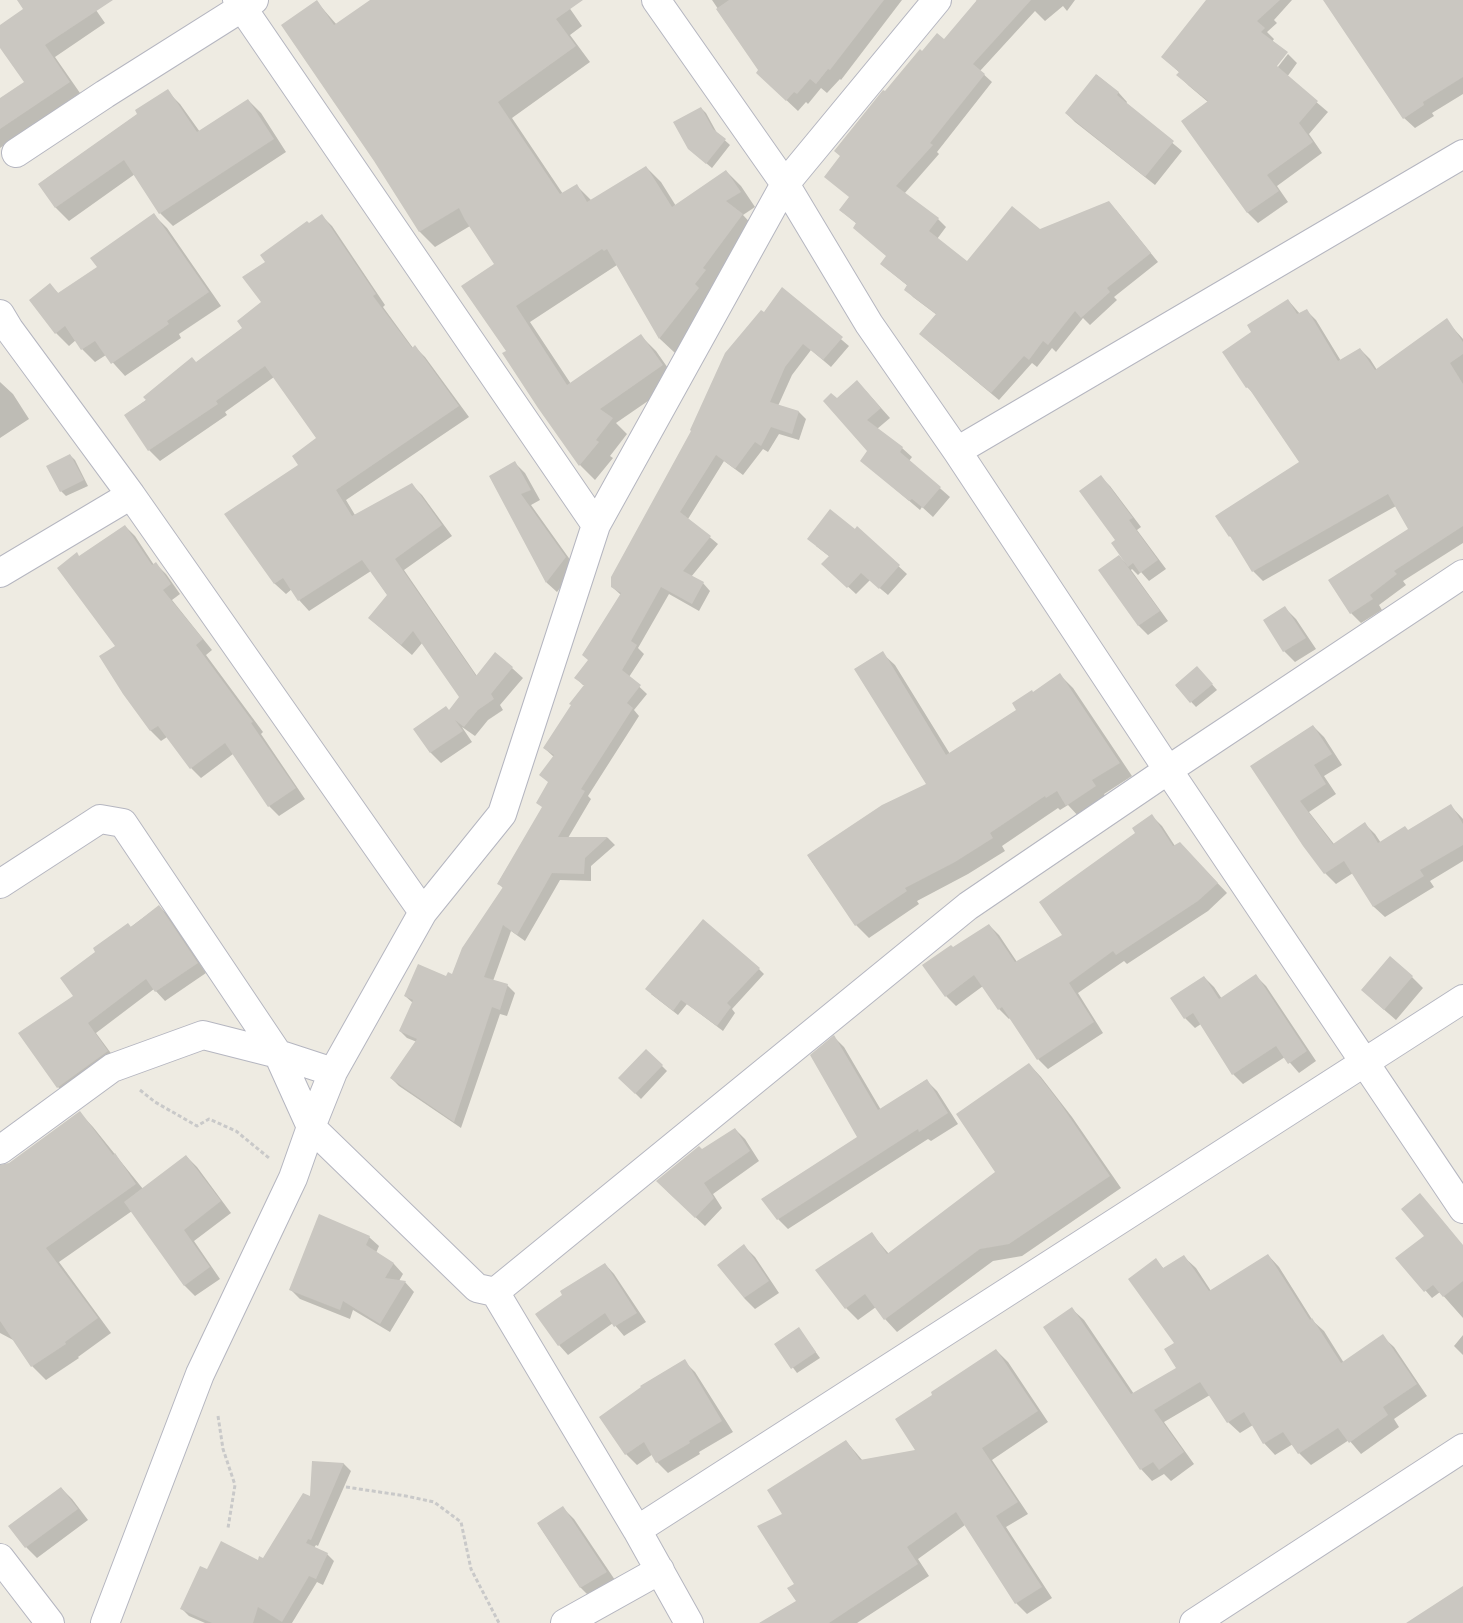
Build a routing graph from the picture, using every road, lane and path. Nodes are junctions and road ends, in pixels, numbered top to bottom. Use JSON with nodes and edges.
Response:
{"nodes":[{"id":1,"x":656,"y":0,"type":"edge"},
{"id":2,"x":937,"y":0,"type":"edge"},
{"id":3,"x":245,"y":2,"type":"edge"},
{"id":4,"x":16,"y":153,"type":"dead end"},
{"id":5,"x":1463,"y":154,"type":"edge"},
{"id":6,"x":785,"y":184,"type":"junction"},
{"id":7,"x":0,"y":314,"type":"edge"},
{"id":8,"x":956,"y":451,"type":"junction"},
{"id":9,"x":130,"y":495,"type":"junction"},
{"id":10,"x":596,"y":525,"type":"junction"},
{"id":11,"x":0,"y":573,"type":"edge"},
{"id":12,"x":1463,"y":574,"type":"edge"},
{"id":13,"x":1168,"y":770,"type":"junction"},
{"id":14,"x":0,"y":884,"type":"edge"},
{"id":15,"x":422,"y":912,"type":"junction"},
{"id":16,"x":1463,"y":999,"type":"edge"},
{"id":17,"x":278,"y":1054,"type":"junction"},
{"id":18,"x":1364,"y":1062,"type":"junction"},
{"id":19,"x":112,"y":1068,"type":"junction"},
{"id":20,"x":333,"y":1072,"type":"junction"},
{"id":21,"x":311,"y":1127,"type":"junction"},
{"id":22,"x":0,"y":1150,"type":"edge"},
{"id":23,"x":293,"y":1178,"type":"junction"},
{"id":24,"x":1463,"y":1209,"type":"edge"},
{"id":25,"x":495,"y":1292,"type":"junction"},
{"id":26,"x":200,"y":1374,"type":"junction"},
{"id":27,"x":1463,"y":1448,"type":"edge"},
{"id":28,"x":346,"y":1487,"type":"dead end"},
{"id":29,"x":228,"y":1528,"type":"dead end"},
{"id":30,"x":637,"y":1530,"type":"junction"},
{"id":31,"x":0,"y":1558,"type":"edge"},
{"id":32,"x":660,"y":1570,"type":"junction"},
{"id":33,"x":50,"y":1623,"type":"edge"},
{"id":34,"x":105,"y":1623,"type":"edge"},
{"id":35,"x":499,"y":1623,"type":"edge"},
{"id":36,"x":565,"y":1623,"type":"edge"},
{"id":37,"x":689,"y":1623,"type":"edge"},
{"id":38,"x":1194,"y":1623,"type":"edge"}],
"edges":[{"from":1,"to":6,"type":"street"},
{"from":2,"to":6,"type":"street"},
{"from":3,"to":4,"type":"street"},
{"from":3,"to":10,"type":"street"},
{"from":5,"to":8,"type":"street"},
{"from":6,"to":8,"type":"street"},
{"from":6,"to":10,"type":"street"},
{"from":7,"to":9,"type":"street"},
{"from":8,"to":13,"type":"street"},
{"from":9,"to":11,"type":"street"},
{"from":9,"to":15,"type":"street"},
{"from":10,"to":15,"type":"street"},
{"from":12,"to":13,"type":"street"},
{"from":13,"to":18,"type":"street"},
{"from":13,"to":25,"type":"street"},
{"from":14,"to":17,"type":"street"},
{"from":15,"to":20,"type":"street"},
{"from":16,"to":18,"type":"street"},
{"from":17,"to":19,"type":"street"},
{"from":17,"to":20,"type":"street"},
{"from":17,"to":21,"type":"street"},
{"from":18,"to":24,"type":"street"},
{"from":18,"to":30,"type":"street"},
{"from":19,"to":22,"type":"street"},
{"from":19,"to":23,"type":"path"},
{"from":20,"to":21,"type":"street"},
{"from":21,"to":23,"type":"street"},
{"from":21,"to":25,"type":"street"},
{"from":23,"to":26,"type":"street"},
{"from":25,"to":30,"type":"street"},
{"from":26,"to":29,"type":"path"},
{"from":26,"to":34,"type":"street"},
{"from":27,"to":38,"type":"street"},
{"from":28,"to":35,"type":"path"},
{"from":30,"to":32,"type":"street"},
{"from":31,"to":33,"type":"street"},
{"from":32,"to":36,"type":"street"},
{"from":32,"to":37,"type":"street"}]}
